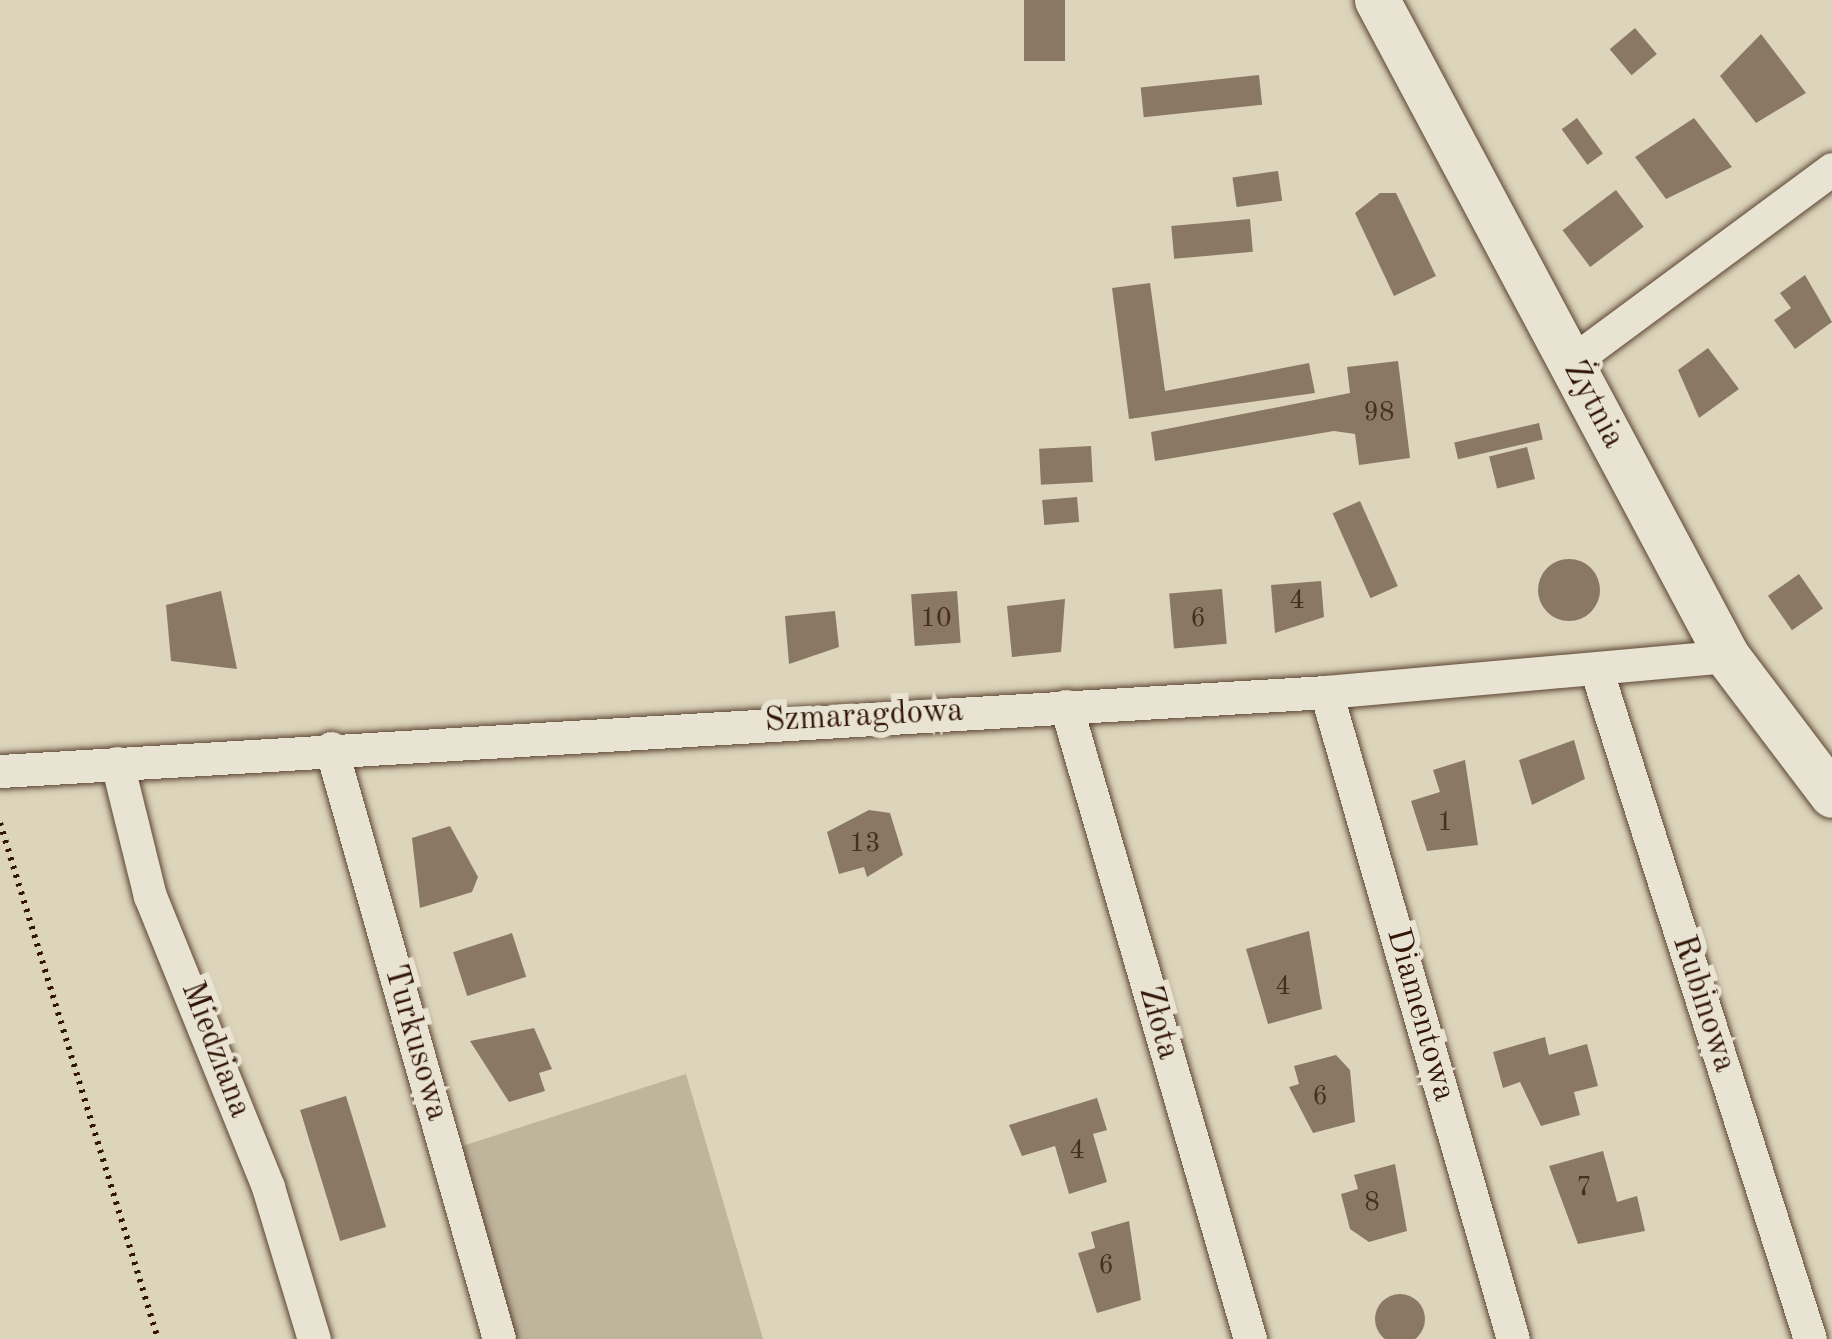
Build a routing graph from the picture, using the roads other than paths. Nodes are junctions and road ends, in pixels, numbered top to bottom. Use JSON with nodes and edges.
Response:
{"nodes":[{"id":1,"x":1377,"y":0,"type":"edge"},
{"id":2,"x":1832,"y":170,"type":"edge"},
{"id":3,"x":1570,"y":363,"type":"junction"},
{"id":4,"x":1727,"y":656,"type":"junction"},
{"id":5,"x":1596,"y":669,"type":"junction"},
{"id":6,"x":1326,"y":692,"type":"junction"},
{"id":7,"x":1066,"y":706,"type":"junction"},
{"id":8,"x":331,"y":748,"type":"junction"},
{"id":9,"x":117,"y":763,"type":"junction"},
{"id":10,"x":2,"y":771,"type":"edge"},
{"id":11,"x":1832,"y":794,"type":"edge"},
{"id":12,"x":314,"y":1339,"type":"edge"},
{"id":13,"x":499,"y":1339,"type":"edge"},
{"id":14,"x":1250,"y":1339,"type":"edge"},
{"id":15,"x":1514,"y":1339,"type":"edge"},
{"id":16,"x":1810,"y":1339,"type":"edge"}],
"edges":[{"from":1,"to":3,"type":"street","name":"Żytnia"},
{"from":2,"to":3,"type":"street"},
{"from":3,"to":4,"type":"street","name":"Żytnia"},
{"from":4,"to":5,"type":"street","name":"Szmaragdowa"},
{"from":4,"to":11,"type":"street","name":"Żytnia"},
{"from":5,"to":6,"type":"street","name":"Szmaragdowa"},
{"from":5,"to":16,"type":"street","name":"Rubinowa"},
{"from":6,"to":7,"type":"street","name":"Szmaragdowa"},
{"from":6,"to":15,"type":"street","name":"Diamentowa"},
{"from":7,"to":8,"type":"street","name":"Szmaragdowa"},
{"from":7,"to":14,"type":"street","name":"Złota"},
{"from":8,"to":9,"type":"street","name":"Szmaragdowa"},
{"from":8,"to":13,"type":"street","name":"Turkusowa"},
{"from":9,"to":10,"type":"street","name":"Szmaragdowa"},
{"from":9,"to":12,"type":"street","name":"Miedziana"}]}
